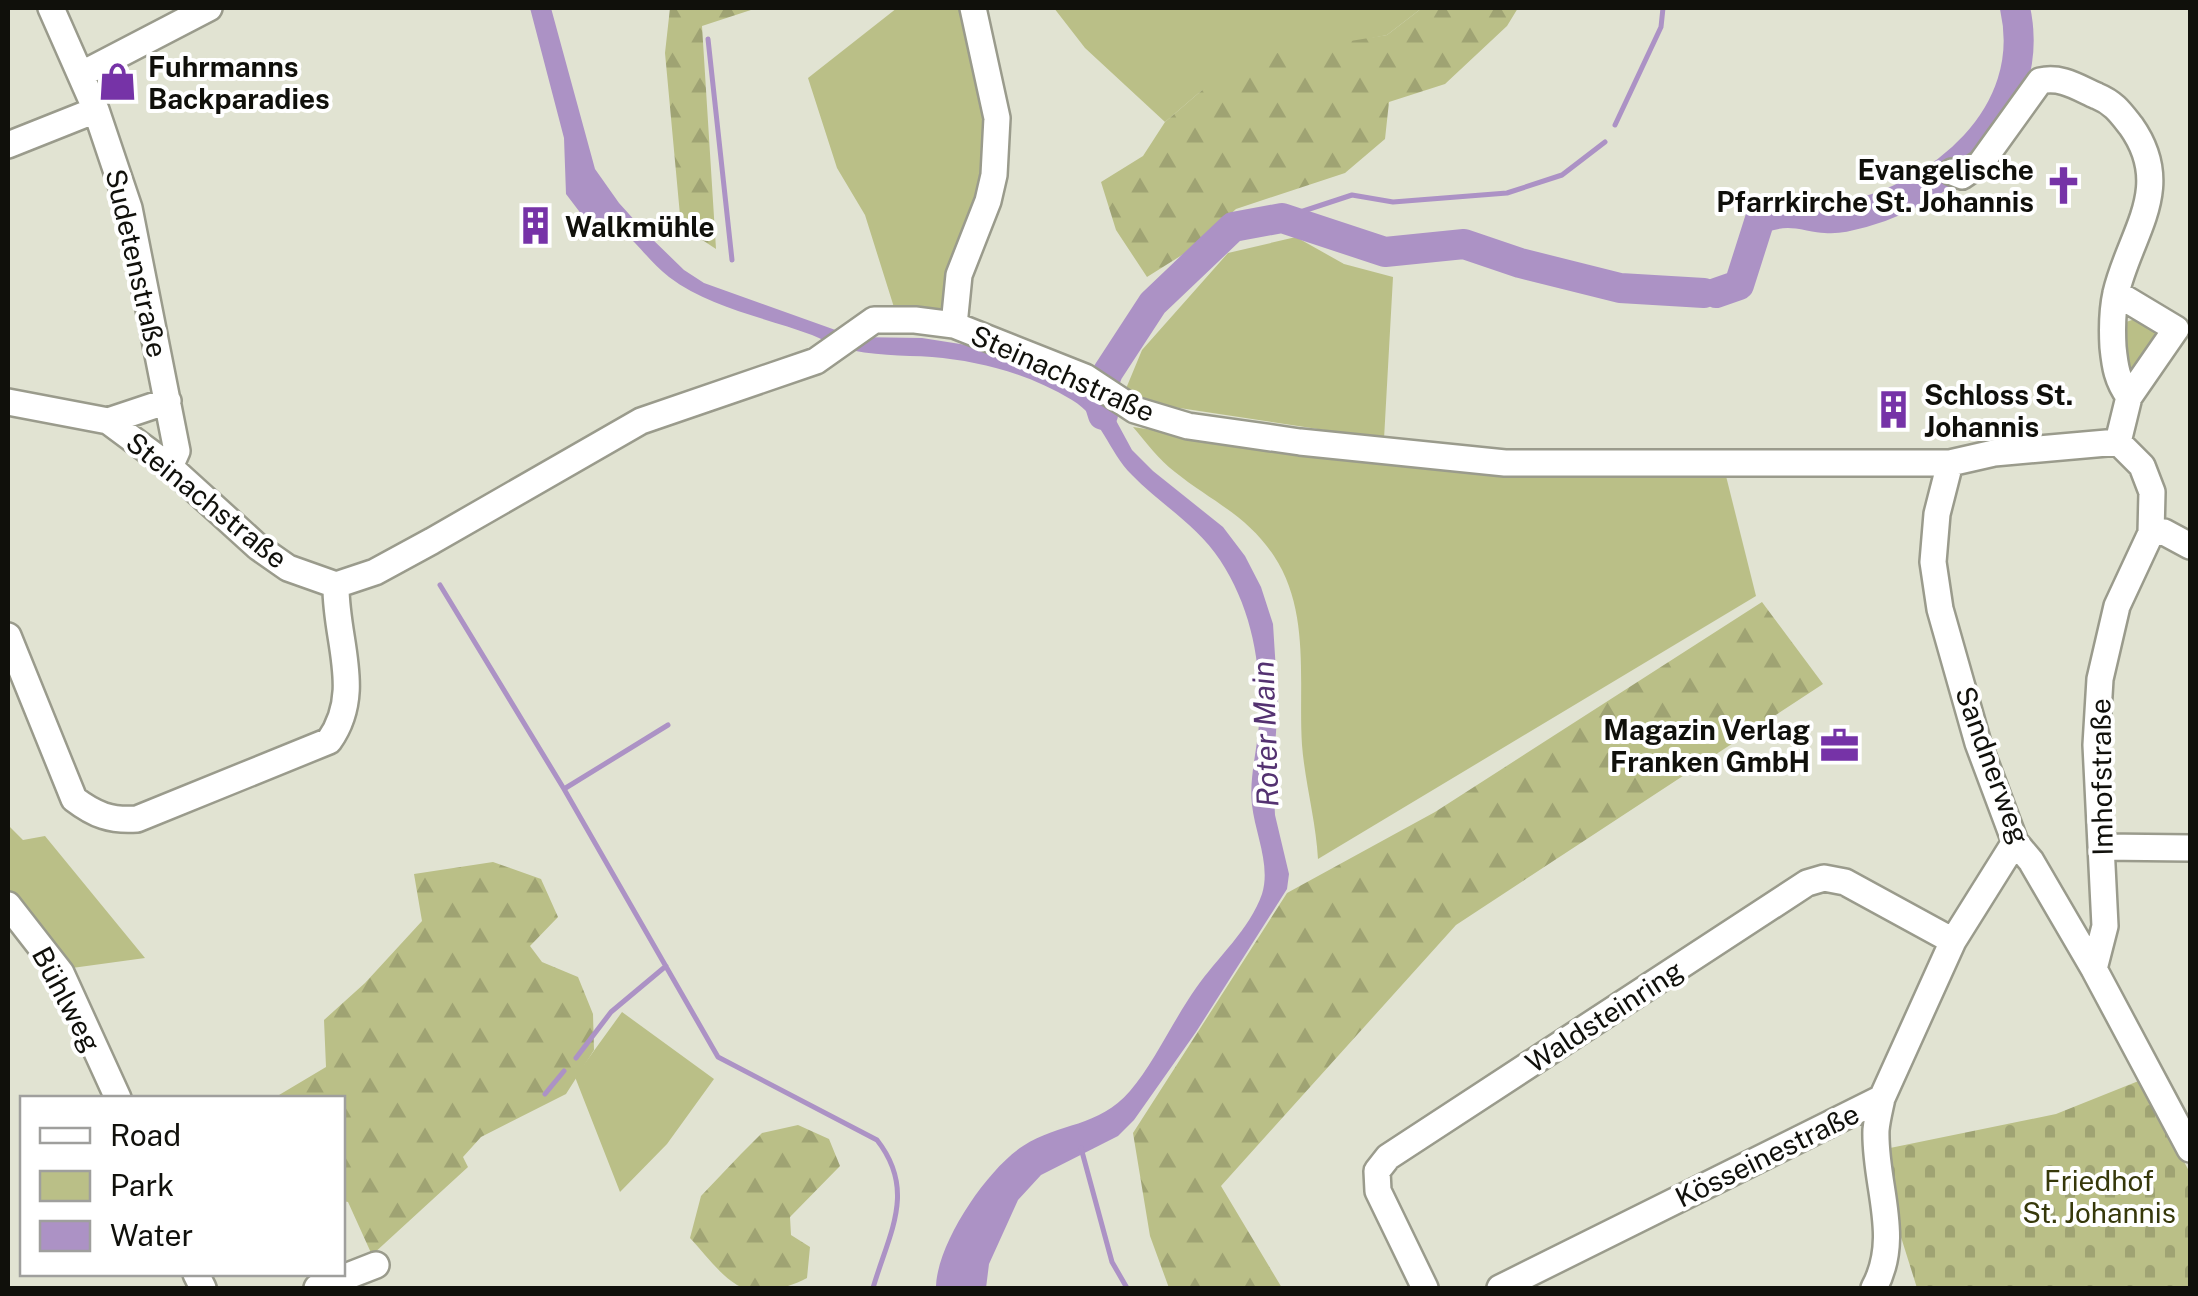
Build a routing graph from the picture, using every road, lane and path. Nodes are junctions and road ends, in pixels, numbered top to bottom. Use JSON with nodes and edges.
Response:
{"nodes":[{"id":1,"x":51,"y":8,"type":"edge"},
{"id":2,"x":209,"y":8,"type":"edge"},
{"id":3,"x":973,"y":8,"type":"edge"},
{"id":4,"x":82,"y":74,"type":"junction"},
{"id":5,"x":96,"y":110,"type":"junction"},
{"id":6,"x":8,"y":144,"type":"edge"},
{"id":7,"x":1952,"y":172,"type":"dead end"},
{"id":8,"x":2116,"y":294,"type":"junction"},
{"id":9,"x":954,"y":325,"type":"junction"},
{"id":10,"x":2184,"y":330,"type":"edge"},
{"id":11,"x":2129,"y":397,"type":"junction"},
{"id":12,"x":168,"y":401,"type":"junction"},
{"id":13,"x":8,"y":402,"type":"edge"},
{"id":14,"x":108,"y":421,"type":"junction"},
{"id":15,"x":2118,"y":442,"type":"junction"},
{"id":16,"x":1950,"y":464,"type":"junction"},
{"id":17,"x":170,"y":467,"type":"junction"},
{"id":18,"x":2151,"y":533,"type":"junction"},
{"id":19,"x":2190,"y":546,"type":"edge"},
{"id":20,"x":336,"y":584,"type":"junction"},
{"id":21,"x":8,"y":636,"type":"edge"},
{"id":22,"x":2015,"y":842,"type":"junction"},
{"id":23,"x":2102,"y":847,"type":"junction"},
{"id":24,"x":2190,"y":848,"type":"edge"},
{"id":25,"x":8,"y":905,"type":"edge"},
{"id":26,"x":1953,"y":942,"type":"junction"},
{"id":27,"x":2094,"y":969,"type":"junction"},
{"id":28,"x":117,"y":1096,"type":"edge"},
{"id":29,"x":1882,"y":1098,"type":"junction"},
{"id":30,"x":2190,"y":1149,"type":"edge"},
{"id":31,"x":376,"y":1266,"type":"dead end"},
{"id":32,"x":327,"y":1287,"type":"edge"},
{"id":33,"x":1425,"y":1288,"type":"edge"},
{"id":34,"x":1500,"y":1288,"type":"edge"},
{"id":35,"x":1874,"y":1288,"type":"edge"}],
"edges":[{"from":1,"to":4,"type":"street","name":"Sudetenstraße"},
{"from":2,"to":4,"type":"street"},
{"from":3,"to":9,"type":"street"},
{"from":4,"to":5,"type":"street","name":"Sudetenstraße"},
{"from":5,"to":6,"type":"street"},
{"from":5,"to":12,"type":"street","name":"Sudetenstraße"},
{"from":7,"to":8,"type":"street"},
{"from":8,"to":10,"type":"street"},
{"from":8,"to":11,"type":"street"},
{"from":9,"to":16,"type":"street","name":"Steinachstraße"},
{"from":9,"to":20,"type":"street","name":"Steinachstraße"},
{"from":10,"to":11,"type":"street"},
{"from":11,"to":15,"type":"street"},
{"from":12,"to":14,"type":"street"},
{"from":12,"to":17,"type":"street","name":"Sudetenstraße"},
{"from":13,"to":14,"type":"street","name":"Steinachstraße"},
{"from":14,"to":17,"type":"street","name":"Steinachstraße"},
{"from":15,"to":16,"type":"street","name":"Steinachstraße"},
{"from":15,"to":18,"type":"street"},
{"from":16,"to":22,"type":"street","name":"Sandnerweg"},
{"from":17,"to":20,"type":"street","name":"Steinachstraße"},
{"from":18,"to":19,"type":"street"},
{"from":18,"to":23,"type":"street","name":"Imhofstraße"},
{"from":20,"to":21,"type":"street"},
{"from":22,"to":26,"type":"street","name":"Kösseinestraße"},
{"from":22,"to":27,"type":"street","name":"Sandnerweg"},
{"from":23,"to":24,"type":"street"},
{"from":23,"to":27,"type":"street","name":"Imhofstraße"},
{"from":25,"to":28,"type":"street","name":"Bühlweg"},
{"from":26,"to":29,"type":"street","name":"Kösseinestraße"},
{"from":26,"to":33,"type":"street","name":"Waldsteinring"},
{"from":27,"to":30,"type":"street","name":"Sandnerweg"},
{"from":29,"to":34,"type":"street","name":"Kösseinestraße"},
{"from":29,"to":35,"type":"street"},
{"from":31,"to":32,"type":"street"}]}
